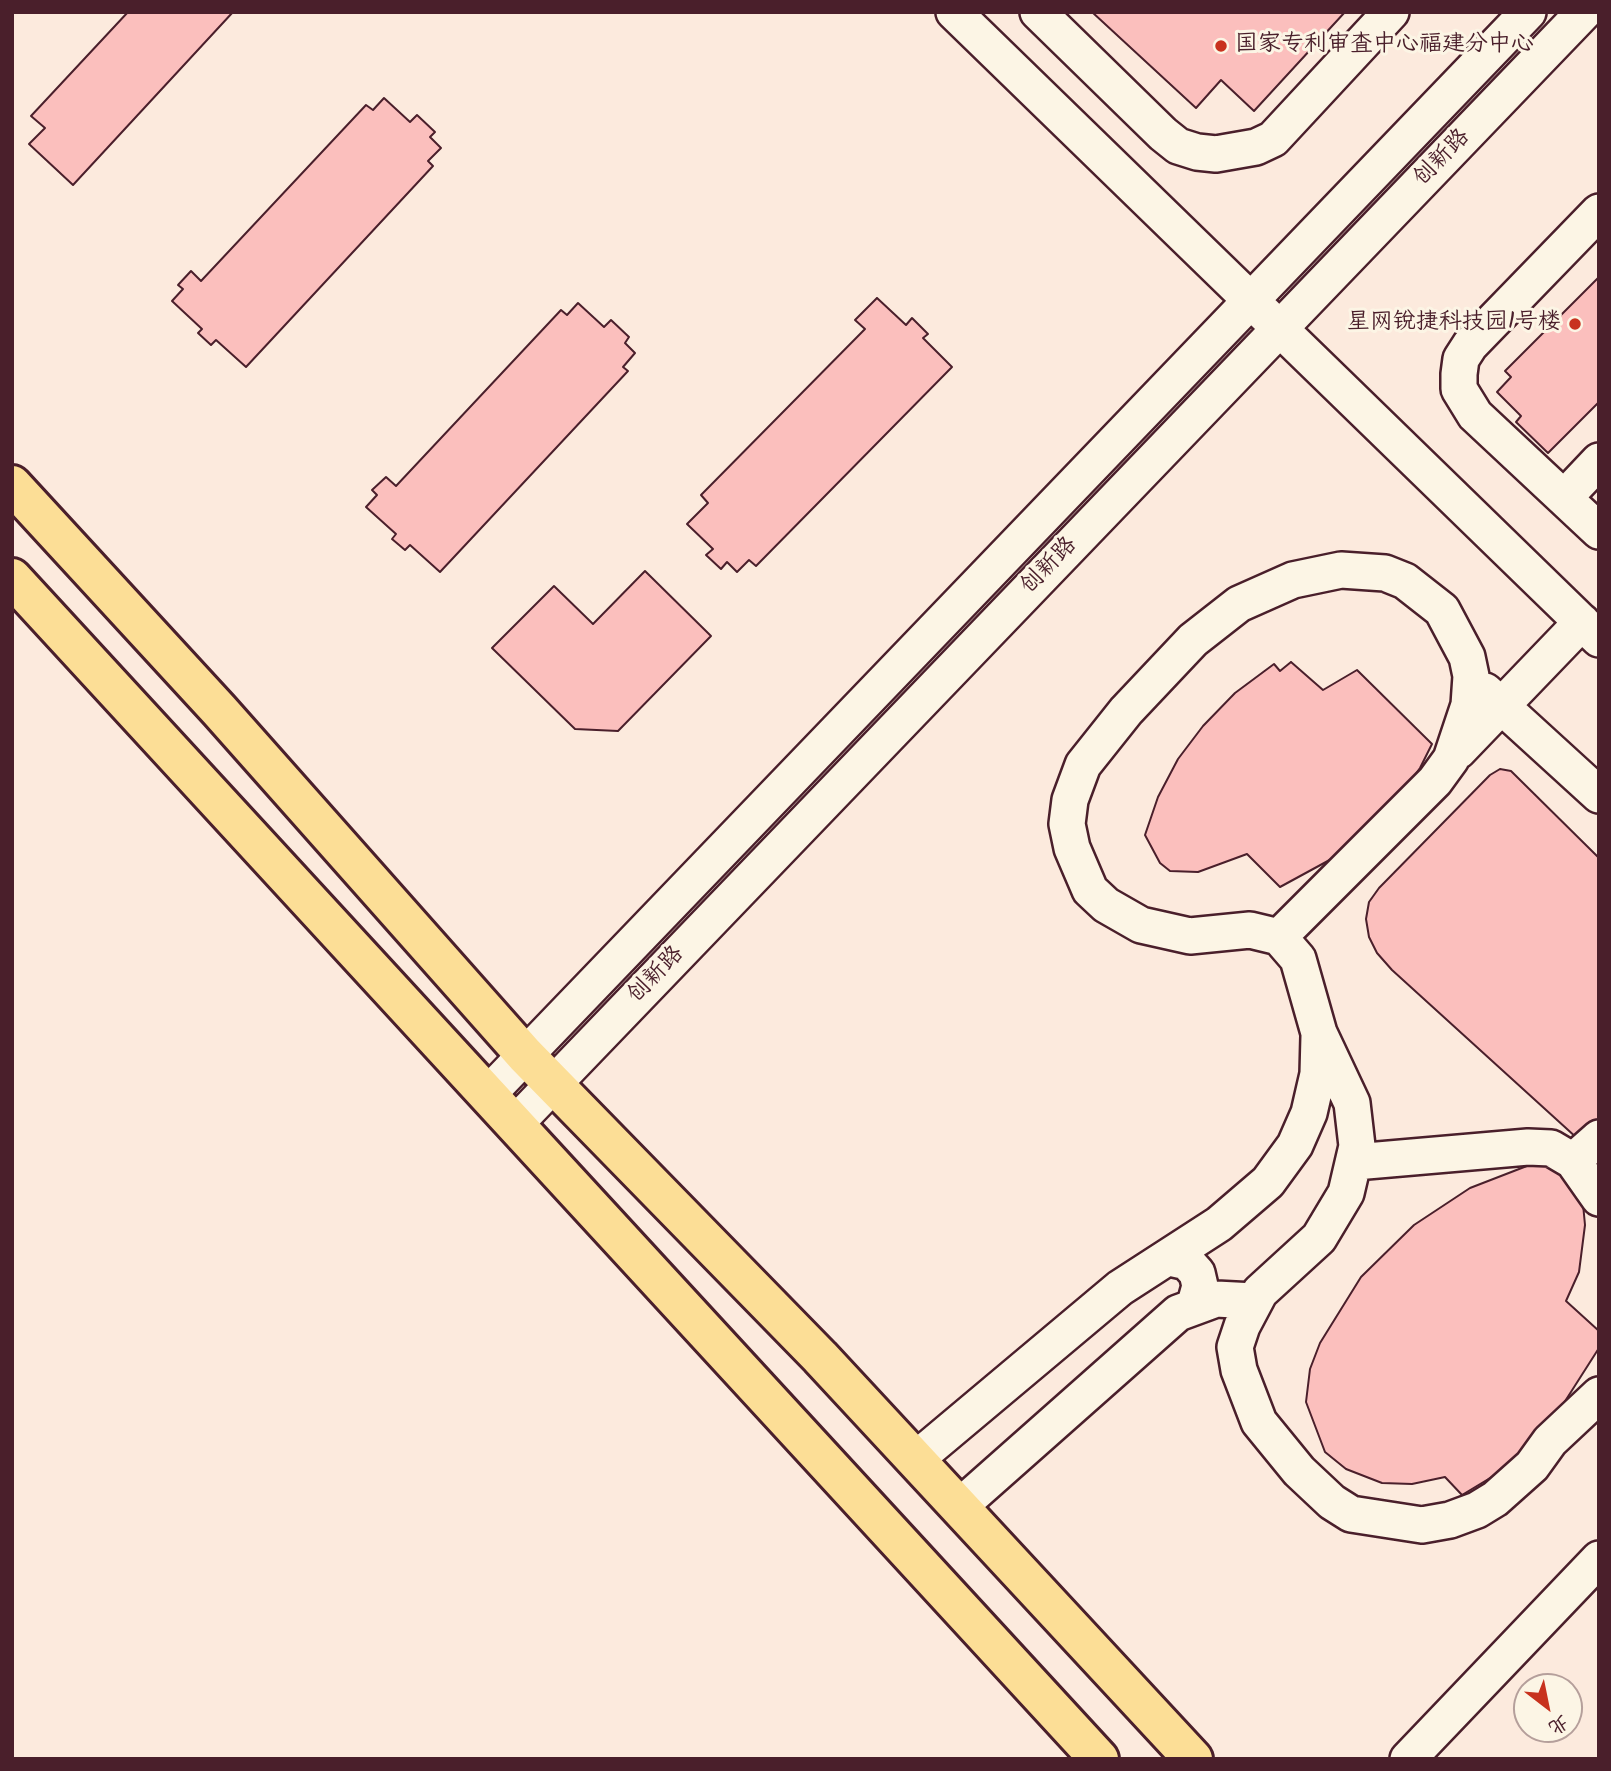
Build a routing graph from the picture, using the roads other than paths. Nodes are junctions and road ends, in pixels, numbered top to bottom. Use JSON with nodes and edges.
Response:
{"nodes":[{"id":1,"x":954,"y":12,"type":"edge"},
{"id":2,"x":1038,"y":12,"type":"edge"},
{"id":3,"x":1391,"y":12,"type":"edge"},
{"id":4,"x":1528,"y":12,"type":"edge"},
{"id":5,"x":1584,"y":12,"type":"edge"},
{"id":6,"x":1599,"y":212,"type":"edge"},
{"id":7,"x":1252,"y":301,"type":"junction"},
{"id":8,"x":1280,"y":328,"type":"junction"},
{"id":9,"x":1599,"y":461,"type":"edge"},
{"id":10,"x":12,"y":485,"type":"edge"},
{"id":11,"x":1564,"y":498,"type":"junction"},
{"id":12,"x":1599,"y":531,"type":"edge"},
{"id":13,"x":12,"y":578,"type":"edge"},
{"id":14,"x":1590,"y":631,"type":"edge"},
{"id":15,"x":1471,"y":676,"type":"junction"},
{"id":16,"x":1500,"y":707,"type":"junction"},
{"id":17,"x":1451,"y":759,"type":"junction"},
{"id":18,"x":1599,"y":795,"type":"edge"},
{"id":19,"x":1279,"y":936,"type":"junction"},
{"id":20,"x":1319,"y":1033,"type":"junction"},
{"id":21,"x":525,"y":1055,"type":"junction"},
{"id":22,"x":553,"y":1083,"type":"junction"},
{"id":23,"x":489,"y":1093,"type":"junction"},
{"id":24,"x":516,"y":1123,"type":"junction"},
{"id":25,"x":1599,"y":1138,"type":"edge"},
{"id":26,"x":1573,"y":1161,"type":"junction"},
{"id":27,"x":1355,"y":1162,"type":"junction"},
{"id":28,"x":1599,"y":1198,"type":"edge"},
{"id":29,"x":1169,"y":1258,"type":"junction"},
{"id":30,"x":1254,"y":1301,"type":"junction"},
{"id":31,"x":1195,"y":1304,"type":"junction"},
{"id":32,"x":1599,"y":1395,"type":"edge"},
{"id":33,"x":915,"y":1460,"type":"junction"},
{"id":34,"x":959,"y":1507,"type":"junction"},
{"id":35,"x":1599,"y":1559,"type":"edge"},
{"id":36,"x":1099,"y":1759,"type":"edge"},
{"id":37,"x":1193,"y":1759,"type":"edge"},
{"id":38,"x":1408,"y":1759,"type":"edge"}],
"edges":[{"from":1,"to":7,"type":"street"},
{"from":2,"to":3,"type":"street"},
{"from":4,"to":7,"type":"street","name":"创新路"},
{"from":5,"to":8,"type":"street","name":"创新路"},
{"from":6,"to":11,"type":"street"},
{"from":7,"to":8,"type":"street"},
{"from":7,"to":21,"type":"street","name":"创新路"},
{"from":8,"to":14,"type":"street"},
{"from":8,"to":22,"type":"street","name":"创新路"},
{"from":9,"to":11,"type":"street"},
{"from":10,"to":21,"type":"main road"},
{"from":11,"to":12,"type":"street"},
{"from":13,"to":23,"type":"main road"},
{"from":14,"to":16,"type":"street"},
{"from":15,"to":16,"type":"street"},
{"from":15,"to":17,"type":"street"},
{"from":15,"to":19,"type":"street"},
{"from":16,"to":17,"type":"street"},
{"from":16,"to":18,"type":"street"},
{"from":17,"to":19,"type":"street"},
{"from":19,"to":20,"type":"street"},
{"from":20,"to":27,"type":"street"},
{"from":20,"to":29,"type":"street"},
{"from":21,"to":22,"type":"main road"},
{"from":21,"to":23,"type":"street","name":"创新路"},
{"from":22,"to":24,"type":"street","name":"创新路"},
{"from":22,"to":33,"type":"main road"},
{"from":23,"to":24,"type":"main road"},
{"from":24,"to":36,"type":"main road"},
{"from":25,"to":26,"type":"street"},
{"from":26,"to":27,"type":"street"},
{"from":26,"to":28,"type":"street"},
{"from":27,"to":30,"type":"street"},
{"from":29,"to":31,"type":"street"},
{"from":29,"to":33,"type":"street"},
{"from":30,"to":31,"type":"street"},
{"from":30,"to":32,"type":"street"},
{"from":31,"to":34,"type":"street"},
{"from":33,"to":34,"type":"main road"},
{"from":34,"to":37,"type":"main road"},
{"from":35,"to":38,"type":"street"}]}
